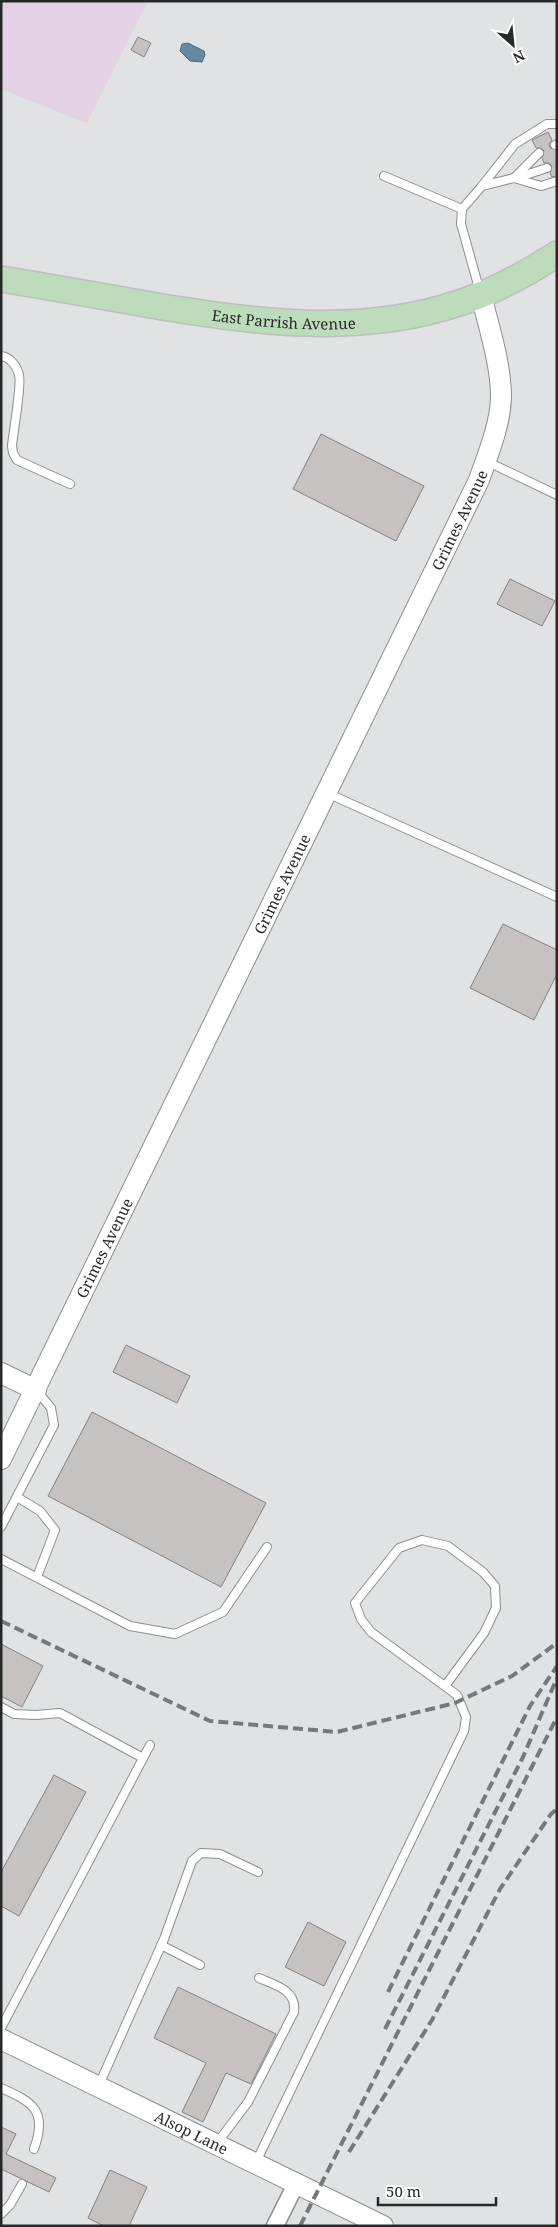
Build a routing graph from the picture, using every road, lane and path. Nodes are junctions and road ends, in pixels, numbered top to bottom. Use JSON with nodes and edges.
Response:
{"nodes":[{"id":1,"x":557,"y":124,"type":"edge"},
{"id":2,"x":539,"y":153,"type":"dead end"},
{"id":3,"x":547,"y":168,"type":"dead end"},
{"id":4,"x":384,"y":176,"type":"dead end"},
{"id":5,"x":514,"y":178,"type":"junction"},
{"id":6,"x":557,"y":181,"type":"edge"},
{"id":7,"x":482,"y":186,"type":"junction"},
{"id":8,"x":462,"y":209,"type":"junction"},
{"id":9,"x":557,"y":254,"type":"edge"},
{"id":10,"x":1,"y":279,"type":"edge"},
{"id":11,"x":481,"y":295,"type":"junction"},
{"id":12,"x":1,"y":356,"type":"edge"},
{"id":13,"x":486,"y":461,"type":"junction"},
{"id":14,"x":70,"y":484,"type":"dead end"},
{"id":15,"x":557,"y":495,"type":"edge"},
{"id":16,"x":326,"y":793,"type":"junction"},
{"id":17,"x":557,"y":898,"type":"edge"},
{"id":18,"x":1,"y":1373,"type":"edge"},
{"id":19,"x":36,"y":1390,"type":"junction"},
{"id":20,"x":1,"y":1459,"type":"edge"},
{"id":21,"x":17,"y":1497,"type":"junction"},
{"id":22,"x":1,"y":1528,"type":"edge"},
{"id":23,"x":267,"y":1547,"type":"dead end"},
{"id":24,"x":1,"y":1559,"type":"edge"},
{"id":25,"x":37,"y":1577,"type":"junction"},
{"id":26,"x":445,"y":1686,"type":"junction"},
{"id":27,"x":1,"y":1707,"type":"edge"},
{"id":28,"x":150,"y":1745,"type":"dead end"},
{"id":29,"x":142,"y":1758,"type":"junction"},
{"id":30,"x":258,"y":1872,"type":"dead end"},
{"id":31,"x":161,"y":1945,"type":"junction"},
{"id":32,"x":200,"y":1965,"type":"dead end"},
{"id":33,"x":258,"y":1978,"type":"dead end"},
{"id":34,"x":1,"y":2028,"type":"edge"},
{"id":35,"x":1,"y":2039,"type":"edge"},
{"id":36,"x":98,"y":2087,"type":"junction"},
{"id":37,"x":1,"y":2088,"type":"edge"},
{"id":38,"x":216,"y":2144,"type":"junction"},
{"id":39,"x":34,"y":2149,"type":"dead end"},
{"id":40,"x":255,"y":2164,"type":"junction"},
{"id":41,"x":22,"y":2184,"type":"dead end"},
{"id":42,"x":296,"y":2184,"type":"junction"},
{"id":43,"x":1,"y":2214,"type":"edge"},
{"id":44,"x":275,"y":2226,"type":"edge"},
{"id":45,"x":383,"y":2226,"type":"edge"}],
"edges":[{"from":1,"to":7,"type":"lane"},
{"from":2,"to":5,"type":"lane"},
{"from":3,"to":5,"type":"lane"},
{"from":4,"to":8,"type":"lane"},
{"from":5,"to":6,"type":"lane"},
{"from":5,"to":7,"type":"lane"},
{"from":7,"to":8,"type":"lane"},
{"from":8,"to":11,"type":"lane"},
{"from":9,"to":11,"type":"main road","name":"East Parrish Avenue"},
{"from":10,"to":11,"type":"main road","name":"East Parrish Avenue"},
{"from":11,"to":13,"type":"street","name":"Grimes Avenue"},
{"from":12,"to":14,"type":"lane"},
{"from":13,"to":15,"type":"lane"},
{"from":13,"to":16,"type":"street","name":"Grimes Avenue"},
{"from":16,"to":17,"type":"lane"},
{"from":16,"to":19,"type":"street","name":"Grimes Avenue"},
{"from":18,"to":19,"type":"street"},
{"from":19,"to":20,"type":"street","name":"Grimes Avenue"},
{"from":19,"to":21,"type":"lane"},
{"from":21,"to":22,"type":"lane"},
{"from":21,"to":25,"type":"lane"},
{"from":23,"to":25,"type":"lane"},
{"from":24,"to":25,"type":"lane"},
{"from":26,"to":26,"type":"lane"},
{"from":26,"to":40,"type":"lane"},
{"from":27,"to":29,"type":"lane"},
{"from":28,"to":29,"type":"lane"},
{"from":29,"to":34,"type":"lane"},
{"from":30,"to":31,"type":"lane"},
{"from":31,"to":32,"type":"lane"},
{"from":31,"to":36,"type":"lane"},
{"from":33,"to":38,"type":"lane"},
{"from":35,"to":36,"type":"street","name":"Alsop Lane"},
{"from":36,"to":38,"type":"street","name":"Alsop Lane"},
{"from":37,"to":39,"type":"lane"},
{"from":38,"to":40,"type":"street","name":"Alsop Lane"},
{"from":40,"to":42,"type":"street","name":"Alsop Lane"},
{"from":41,"to":43,"type":"lane"},
{"from":42,"to":44,"type":"street"},
{"from":42,"to":45,"type":"street","name":"Alsop Lane"}]}
